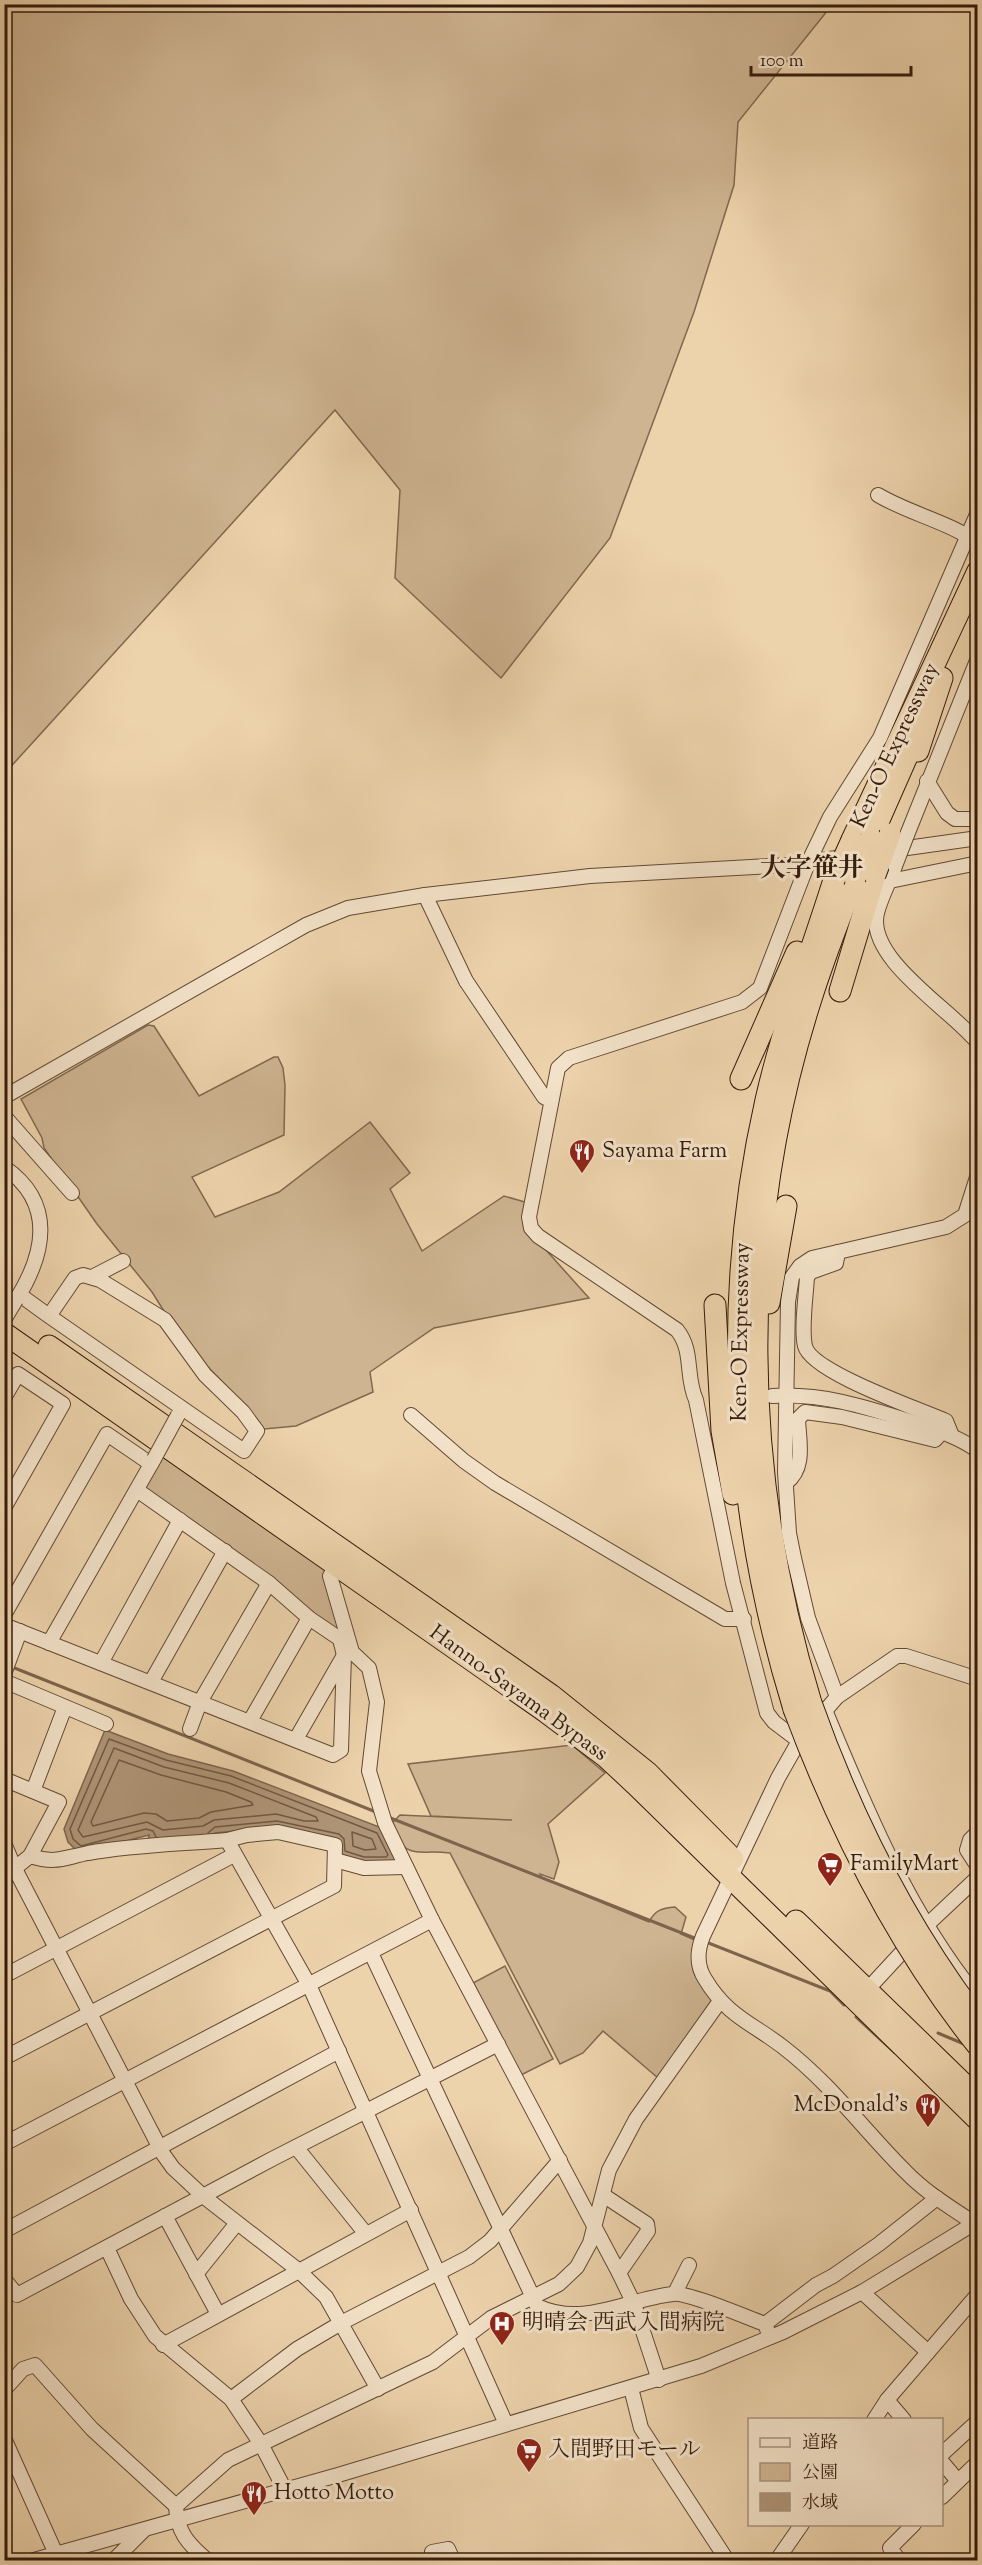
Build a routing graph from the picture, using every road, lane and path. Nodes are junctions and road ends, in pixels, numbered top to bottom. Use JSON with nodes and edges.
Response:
{"nodes":[{"id":1,"x":878,"y":495,"type":"dead end"},
{"id":2,"x":978,"y":513,"type":"edge"},
{"id":3,"x":972,"y":539,"type":"edge"},
{"id":4,"x":978,"y":571,"type":"edge"},
{"id":5,"x":978,"y":605,"type":"edge"},
{"id":6,"x":978,"y":658,"type":"edge"},
{"id":7,"x":927,"y":781,"type":"junction"},
{"id":8,"x":978,"y":819,"type":"edge"},
{"id":9,"x":880,"y":837,"type":"junction"},
{"id":10,"x":978,"y":838,"type":"edge"},
{"id":11,"x":808,"y":863,"type":"junction"},
{"id":12,"x":978,"y":863,"type":"edge"},
{"id":13,"x":863,"y":879,"type":"junction"},
{"id":14,"x":425,"y":896,"type":"junction"},
{"id":15,"x":840,"y":991,"type":"dead end"},
{"id":16,"x":978,"y":1043,"type":"edge"},
{"id":17,"x":741,"y":1079,"type":"dead end"},
{"id":18,"x":4,"y":1097,"type":"edge"},
{"id":19,"x":550,"y":1100,"type":"junction"},
{"id":20,"x":4,"y":1116,"type":"edge"},
{"id":21,"x":4,"y":1167,"type":"edge"},
{"id":22,"x":978,"y":1174,"type":"edge"},
{"id":23,"x":72,"y":1193,"type":"dead end"},
{"id":24,"x":786,"y":1206,"type":"dead end"},
{"id":25,"x":838,"y":1252,"type":"junction"},
{"id":26,"x":123,"y":1261,"type":"dead end"},
{"id":27,"x":92,"y":1277,"type":"junction"},
{"id":28,"x":13,"y":1303,"type":"edge"},
{"id":29,"x":715,"y":1305,"type":"dead end"},
{"id":30,"x":50,"y":1316,"type":"junction"},
{"id":31,"x":4,"y":1320,"type":"edge"},
{"id":32,"x":4,"y":1333,"type":"edge"},
{"id":33,"x":788,"y":1395,"type":"junction"},
{"id":34,"x":772,"y":1396,"type":"dead end"},
{"id":35,"x":4,"y":1398,"type":"edge"},
{"id":36,"x":180,"y":1412,"type":"junction"},
{"id":37,"x":411,"y":1415,"type":"dead end"},
{"id":38,"x":947,"y":1434,"type":"junction"},
{"id":39,"x":978,"y":1451,"type":"edge"},
{"id":40,"x":152,"y":1462,"type":"junction"},
{"id":41,"x":762,"y":1476,"type":"junction"},
{"id":42,"x":786,"y":1483,"type":"junction"},
{"id":43,"x":137,"y":1490,"type":"junction"},
{"id":44,"x":4,"y":1508,"type":"edge"},
{"id":45,"x":180,"y":1520,"type":"junction"},
{"id":46,"x":225,"y":1551,"type":"junction"},
{"id":47,"x":336,"y":1565,"type":"junction"},
{"id":48,"x":269,"y":1583,"type":"junction"},
{"id":49,"x":4,"y":1615,"type":"edge"},
{"id":50,"x":309,"y":1618,"type":"junction"},
{"id":51,"x":744,"y":1619,"type":"junction"},
{"id":52,"x":4,"y":1625,"type":"edge"},
{"id":53,"x":20,"y":1631,"type":"junction"},
{"id":54,"x":49,"y":1643,"type":"junction"},
{"id":55,"x":344,"y":1655,"type":"junction"},
{"id":56,"x":101,"y":1663,"type":"junction"},
{"id":57,"x":783,"y":1671,"type":"junction"},
{"id":58,"x":4,"y":1674,"type":"edge"},
{"id":59,"x":978,"y":1679,"type":"edge"},
{"id":60,"x":4,"y":1681,"type":"edge"},
{"id":61,"x":151,"y":1682,"type":"junction"},
{"id":62,"x":837,"y":1697,"type":"junction"},
{"id":63,"x":200,"y":1702,"type":"junction"},
{"id":64,"x":65,"y":1707,"type":"junction"},
{"id":65,"x":810,"y":1707,"type":"junction"},
{"id":66,"x":250,"y":1721,"type":"junction"},
{"id":67,"x":106,"y":1724,"type":"dead end"},
{"id":68,"x":190,"y":1729,"type":"dead end"},
{"id":69,"x":296,"y":1739,"type":"junction"},
{"id":70,"x":799,"y":1741,"type":"junction"},
{"id":71,"x":4,"y":1779,"type":"edge"},
{"id":72,"x":33,"y":1791,"type":"junction"},
{"id":73,"x":978,"y":1832,"type":"edge"},
{"id":74,"x":227,"y":1840,"type":"junction"},
{"id":75,"x":4,"y":1843,"type":"edge"},
{"id":76,"x":234,"y":1855,"type":"junction"},
{"id":77,"x":30,"y":1856,"type":"junction"},
{"id":78,"x":335,"y":1860,"type":"junction"},
{"id":79,"x":406,"y":1867,"type":"junction"},
{"id":80,"x":978,"y":1868,"type":"edge"},
{"id":81,"x":735,"y":1870,"type":"junction"},
{"id":82,"x":10,"y":1873,"type":"edge"},
{"id":83,"x":978,"y":1877,"type":"edge"},
{"id":84,"x":271,"y":1919,"type":"junction"},
{"id":85,"x":432,"y":1920,"type":"junction"},
{"id":86,"x":928,"y":1924,"type":"junction"},
{"id":87,"x":56,"y":1948,"type":"junction"},
{"id":88,"x":371,"y":1953,"type":"junction"},
{"id":89,"x":4,"y":1976,"type":"edge"},
{"id":90,"x":309,"y":1985,"type":"junction"},
{"id":91,"x":867,"y":1990,"type":"junction"},
{"id":92,"x":978,"y":1998,"type":"edge"},
{"id":93,"x":720,"y":2001,"type":"junction"},
{"id":94,"x":90,"y":2013,"type":"junction"},
{"id":95,"x":978,"y":2020,"type":"edge"},
{"id":96,"x":498,"y":2044,"type":"junction"},
{"id":97,"x":978,"y":2046,"type":"edge"},
{"id":98,"x":339,"y":2051,"type":"junction"},
{"id":99,"x":4,"y":2058,"type":"edge"},
{"id":100,"x":431,"y":2078,"type":"junction"},
{"id":101,"x":126,"y":2081,"type":"junction"},
{"id":102,"x":978,"y":2098,"type":"edge"},
{"id":103,"x":367,"y":2110,"type":"junction"},
{"id":104,"x":978,"y":2120,"type":"edge"},
{"id":105,"x":4,"y":2144,"type":"edge"},
{"id":106,"x":296,"y":2147,"type":"junction"},
{"id":107,"x":160,"y":2148,"type":"junction"},
{"id":108,"x":560,"y":2160,"type":"junction"},
{"id":109,"x":603,"y":2195,"type":"junction"},
{"id":110,"x":203,"y":2196,"type":"junction"},
{"id":111,"x":937,"y":2198,"type":"junction"},
{"id":112,"x":411,"y":2210,"type":"junction"},
{"id":113,"x":165,"y":2216,"type":"junction"},
{"id":114,"x":976,"y":2222,"type":"edge"},
{"id":115,"x":237,"y":2223,"type":"junction"},
{"id":116,"x":595,"y":2228,"type":"junction"},
{"id":117,"x":501,"y":2229,"type":"junction"},
{"id":118,"x":4,"y":2231,"type":"edge"},
{"id":119,"x":366,"y":2234,"type":"junction"},
{"id":120,"x":107,"y":2248,"type":"junction"},
{"id":121,"x":689,"y":2265,"type":"dead end"},
{"id":122,"x":298,"y":2270,"type":"junction"},
{"id":123,"x":438,"y":2273,"type":"junction"},
{"id":124,"x":619,"y":2273,"type":"junction"},
{"id":125,"x":196,"y":2274,"type":"junction"},
{"id":126,"x":4,"y":2279,"type":"edge"},
{"id":127,"x":862,"y":2292,"type":"junction"},
{"id":128,"x":675,"y":2293,"type":"junction"},
{"id":129,"x":978,"y":2294,"type":"edge"},
{"id":130,"x":532,"y":2297,"type":"junction"},
{"id":131,"x":634,"y":2304,"type":"junction"},
{"id":132,"x":218,"y":2314,"type":"junction"},
{"id":133,"x":341,"y":2323,"type":"junction"},
{"id":134,"x":768,"y":2331,"type":"junction"},
{"id":135,"x":466,"y":2335,"type":"junction"},
{"id":136,"x":163,"y":2345,"type":"junction"},
{"id":137,"x":928,"y":2352,"type":"junction"},
{"id":138,"x":659,"y":2379,"type":"junction"},
{"id":139,"x":632,"y":2388,"type":"junction"},
{"id":140,"x":378,"y":2389,"type":"junction"},
{"id":141,"x":4,"y":2390,"type":"edge"},
{"id":142,"x":231,"y":2399,"type":"junction"},
{"id":143,"x":887,"y":2400,"type":"junction"},
{"id":144,"x":875,"y":2418,"type":"edge"},
{"id":145,"x":902,"y":2418,"type":"edge"},
{"id":146,"x":978,"y":2421,"type":"edge"},
{"id":147,"x":506,"y":2424,"type":"junction"},
{"id":148,"x":4,"y":2438,"type":"edge"},
{"id":149,"x":261,"y":2444,"type":"junction"},
{"id":150,"x":943,"y":2453,"type":"edge"},
{"id":151,"x":978,"y":2462,"type":"edge"},
{"id":152,"x":943,"y":2463,"type":"edge"},
{"id":153,"x":958,"y":2481,"type":"junction"},
{"id":154,"x":285,"y":2490,"type":"junction"},
{"id":155,"x":943,"y":2496,"type":"edge"},
{"id":156,"x":176,"y":2506,"type":"junction"},
{"id":157,"x":177,"y":2521,"type":"junction"},
{"id":158,"x":801,"y":2526,"type":"edge"},
{"id":159,"x":912,"y":2526,"type":"edge"},
{"id":160,"x":144,"y":2530,"type":"junction"},
{"id":161,"x":432,"y":2552,"type":"dead end"},
{"id":162,"x":64,"y":2555,"type":"edge"},
{"id":163,"x":34,"y":2560,"type":"edge"},
{"id":164,"x":114,"y":2560,"type":"edge"},
{"id":165,"x":207,"y":2560,"type":"edge"},
{"id":166,"x":453,"y":2560,"type":"edge"},
{"id":167,"x":727,"y":2560,"type":"edge"},
{"id":168,"x":777,"y":2560,"type":"edge"},
{"id":169,"x":899,"y":2560,"type":"edge"}],
"edges":[{"from":1,"to":3,"type":"street"},
{"from":2,"to":3,"type":"street"},
{"from":3,"to":11,"type":"street"},
{"from":4,"to":9,"type":"highway","name":"Ken-O Expressway"},
{"from":5,"to":9,"type":"highway","name":"Ken-O Expressway"},
{"from":6,"to":7,"type":"street"},
{"from":7,"to":8,"type":"street"},
{"from":7,"to":9,"type":"street"},
{"from":9,"to":13,"type":"highway","name":"Ken-O Expressway","bridge":true},
{"from":9,"to":13,"type":"highway","bridge":true},
{"from":9,"to":13,"type":"street","bridge":true},
{"from":10,"to":11,"type":"street"},
{"from":11,"to":14,"type":"street"},
{"from":11,"to":19,"type":"street"},
{"from":12,"to":13,"type":"street"},
{"from":13,"to":15,"type":"highway"},
{"from":13,"to":16,"type":"street"},
{"from":13,"to":17,"type":"highway"},
{"from":13,"to":41,"type":"highway","name":"Ken-O Expressway"},
{"from":13,"to":57,"type":"highway","name":"Ken-O Expressway"},
{"from":14,"to":18,"type":"street"},
{"from":14,"to":19,"type":"street"},
{"from":19,"to":51,"type":"street"},
{"from":20,"to":23,"type":"street"},
{"from":21,"to":28,"type":"street"},
{"from":22,"to":25,"type":"street"},
{"from":24,"to":41,"type":"highway"},
{"from":25,"to":33,"type":"street"},
{"from":25,"to":38,"type":"street"},
{"from":26,"to":27,"type":"street"},
{"from":27,"to":30,"type":"street"},
{"from":27,"to":36,"type":"street"},
{"from":28,"to":30,"type":"street"},
{"from":28,"to":31,"type":"street","bridge":true},
{"from":28,"to":81,"type":"highway","name":"Hanno-Sayama Bypass"},
{"from":29,"to":57,"type":"highway"},
{"from":30,"to":36,"type":"street"},
{"from":32,"to":47,"type":"highway","name":"Hanno-Sayama Bypass"},
{"from":33,"to":34,"type":"street"},
{"from":33,"to":38,"type":"street"},
{"from":33,"to":42,"type":"street"},
{"from":35,"to":44,"type":"street"},
{"from":36,"to":40,"type":"street","bridge":true},
{"from":37,"to":51,"type":"street"},
{"from":38,"to":39,"type":"street"},
{"from":38,"to":42,"type":"street"},
{"from":40,"to":43,"type":"street"},
{"from":40,"to":49,"type":"street"},
{"from":41,"to":65,"type":"highway","name":"Ken-O Expressway"},
{"from":42,"to":62,"type":"street"},
{"from":43,"to":45,"type":"street"},
{"from":43,"to":54,"type":"street"},
{"from":45,"to":46,"type":"street"},
{"from":45,"to":56,"type":"street"},
{"from":46,"to":48,"type":"street"},
{"from":46,"to":61,"type":"street"},
{"from":47,"to":79,"type":"street"},
{"from":47,"to":81,"type":"highway","name":"Hanno-Sayama Bypass"},
{"from":48,"to":50,"type":"street"},
{"from":48,"to":63,"type":"street"},
{"from":50,"to":55,"type":"street"},
{"from":50,"to":66,"type":"street"},
{"from":51,"to":70,"type":"street"},
{"from":52,"to":53,"type":"street"},
{"from":53,"to":54,"type":"street"},
{"from":53,"to":58,"type":"street"},
{"from":54,"to":56,"type":"street"},
{"from":55,"to":69,"type":"street"},
{"from":55,"to":69,"type":"street"},
{"from":56,"to":61,"type":"street"},
{"from":57,"to":65,"type":"highway","name":"Ken-O Expressway"},
{"from":59,"to":62,"type":"street"},
{"from":60,"to":64,"type":"street"},
{"from":61,"to":63,"type":"street"},
{"from":62,"to":65,"type":"street"},
{"from":63,"to":66,"type":"street"},
{"from":63,"to":68,"type":"street"},
{"from":64,"to":67,"type":"street"},
{"from":64,"to":72,"type":"street"},
{"from":65,"to":70,"type":"street"},
{"from":65,"to":86,"type":"street"},
{"from":65,"to":95,"type":"highway","name":"Ken-O Expressway","bridge":true},
{"from":65,"to":97,"type":"highway","name":"Ken-O Expressway","bridge":true},
{"from":66,"to":69,"type":"street"},
{"from":70,"to":81,"type":"street"},
{"from":71,"to":72,"type":"street"},
{"from":72,"to":77,"type":"street"},
{"from":73,"to":80,"type":"street"},
{"from":74,"to":76,"type":"street"},
{"from":74,"to":77,"type":"street"},
{"from":74,"to":78,"type":"street"},
{"from":75,"to":82,"type":"street"},
{"from":76,"to":84,"type":"street"},
{"from":76,"to":87,"type":"street"},
{"from":77,"to":82,"type":"street"},
{"from":78,"to":79,"type":"street"},
{"from":78,"to":84,"type":"street"},
{"from":79,"to":85,"type":"street"},
{"from":81,"to":91,"type":"highway","name":"Hanno-Sayama Bypass"},
{"from":81,"to":93,"type":"street"},
{"from":81,"to":104,"type":"highway","name":"Hanno-Sayama Bypass"},
{"from":82,"to":87,"type":"street"},
{"from":83,"to":86,"type":"street"},
{"from":84,"to":90,"type":"street"},
{"from":84,"to":94,"type":"street"},
{"from":85,"to":88,"type":"street"},
{"from":85,"to":96,"type":"street"},
{"from":86,"to":91,"type":"street"},
{"from":86,"to":92,"type":"street"},
{"from":87,"to":89,"type":"street"},
{"from":87,"to":94,"type":"street"},
{"from":88,"to":90,"type":"street"},
{"from":88,"to":100,"type":"street"},
{"from":90,"to":98,"type":"street"},
{"from":90,"to":101,"type":"street"},
{"from":91,"to":102,"type":"highway","name":"Hanno-Sayama Bypass"},
{"from":93,"to":109,"type":"street"},
{"from":93,"to":111,"type":"street"},
{"from":94,"to":99,"type":"street"},
{"from":94,"to":101,"type":"street"},
{"from":96,"to":100,"type":"street"},
{"from":96,"to":108,"type":"street"},
{"from":98,"to":103,"type":"street"},
{"from":98,"to":107,"type":"street"},
{"from":100,"to":103,"type":"street"},
{"from":100,"to":117,"type":"street"},
{"from":101,"to":105,"type":"street"},
{"from":101,"to":107,"type":"street"},
{"from":103,"to":106,"type":"street"},
{"from":103,"to":112,"type":"street"},
{"from":106,"to":110,"type":"street"},
{"from":106,"to":119,"type":"street"},
{"from":107,"to":110,"type":"street"},
{"from":107,"to":118,"type":"street"},
{"from":108,"to":116,"type":"street"},
{"from":108,"to":117,"type":"street"},
{"from":109,"to":116,"type":"street"},
{"from":109,"to":124,"type":"street"},
{"from":110,"to":113,"type":"street"},
{"from":110,"to":115,"type":"street"},
{"from":111,"to":114,"type":"street"},
{"from":111,"to":134,"type":"street"},
{"from":112,"to":119,"type":"street"},
{"from":112,"to":123,"type":"street"},
{"from":113,"to":120,"type":"street"},
{"from":113,"to":125,"type":"street"},
{"from":114,"to":127,"type":"street"},
{"from":115,"to":122,"type":"street"},
{"from":115,"to":125,"type":"street"},
{"from":116,"to":124,"type":"street"},
{"from":116,"to":130,"type":"street"},
{"from":117,"to":123,"type":"street"},
{"from":117,"to":130,"type":"street"},
{"from":119,"to":122,"type":"street"},
{"from":120,"to":126,"type":"street"},
{"from":120,"to":136,"type":"street"},
{"from":121,"to":128,"type":"street"},
{"from":122,"to":132,"type":"street"},
{"from":122,"to":133,"type":"street"},
{"from":123,"to":133,"type":"street"},
{"from":123,"to":135,"type":"street"},
{"from":124,"to":131,"type":"street"},
{"from":125,"to":132,"type":"street"},
{"from":127,"to":134,"type":"street"},
{"from":127,"to":137,"type":"street"},
{"from":128,"to":131,"type":"street"},
{"from":128,"to":134,"type":"street"},
{"from":129,"to":137,"type":"street"},
{"from":130,"to":131,"type":"street"},
{"from":130,"to":135,"type":"street"},
{"from":131,"to":138,"type":"street"},
{"from":132,"to":136,"type":"street"},
{"from":133,"to":140,"type":"street"},
{"from":133,"to":142,"type":"street"},
{"from":134,"to":138,"type":"street"},
{"from":135,"to":140,"type":"street"},
{"from":135,"to":147,"type":"street"},
{"from":136,"to":142,"type":"street"},
{"from":137,"to":143,"type":"street"},
{"from":138,"to":139,"type":"street"},
{"from":139,"to":147,"type":"street"},
{"from":139,"to":167,"type":"street"},
{"from":140,"to":149,"type":"street"},
{"from":141,"to":156,"type":"street"},
{"from":142,"to":149,"type":"street"},
{"from":143,"to":144,"type":"street"},
{"from":143,"to":145,"type":"street"},
{"from":146,"to":150,"type":"street"},
{"from":147,"to":154,"type":"street"},
{"from":148,"to":162,"type":"street"},
{"from":149,"to":154,"type":"street"},
{"from":149,"to":156,"type":"street"},
{"from":151,"to":153,"type":"street"},
{"from":152,"to":153,"type":"street"},
{"from":153,"to":155,"type":"street"},
{"from":154,"to":157,"type":"street"},
{"from":156,"to":157,"type":"street"},
{"from":157,"to":160,"type":"street"},
{"from":157,"to":165,"type":"street"},
{"from":158,"to":168,"type":"street"},
{"from":159,"to":169,"type":"street"},
{"from":160,"to":162,"type":"street"},
{"from":160,"to":164,"type":"street"},
{"from":161,"to":166,"type":"street"},
{"from":162,"to":163,"type":"street"}]}
